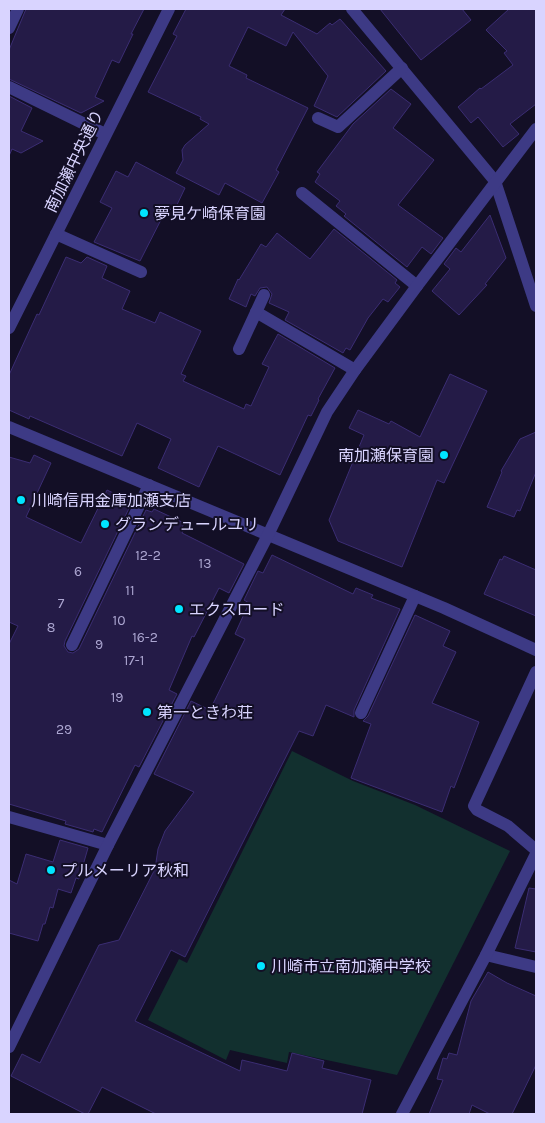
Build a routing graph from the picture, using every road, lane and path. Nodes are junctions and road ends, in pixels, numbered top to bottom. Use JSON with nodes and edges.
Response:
{"nodes":[{"id":1,"x":18,"y":9,"type":"edge"},
{"id":2,"x":169,"y":9,"type":"edge"},
{"id":3,"x":352,"y":9,"type":"edge"},
{"id":4,"x":9,"y":28,"type":"edge"},
{"id":5,"x":402,"y":68,"type":"junction"},
{"id":6,"x":9,"y":88,"type":"edge"},
{"id":7,"x":318,"y":118,"type":"dead end"},
{"id":8,"x":536,"y":129,"type":"edge"},
{"id":9,"x":105,"y":134,"type":"junction"},
{"id":10,"x":495,"y":181,"type":"junction"},
{"id":11,"x":302,"y":193,"type":"dead end"},
{"id":12,"x":56,"y":234,"type":"junction"},
{"id":13,"x":141,"y":272,"type":"dead end"},
{"id":14,"x":417,"y":286,"type":"junction"},
{"id":15,"x":264,"y":295,"type":"dead end"},
{"id":16,"x":536,"y":306,"type":"edge"},
{"id":17,"x":256,"y":312,"type":"junction"},
{"id":18,"x":9,"y":328,"type":"edge"},
{"id":19,"x":239,"y":349,"type":"dead end"},
{"id":20,"x":355,"y":370,"type":"junction"},
{"id":21,"x":9,"y":427,"type":"edge"},
{"id":22,"x":149,"y":485,"type":"junction"},
{"id":23,"x":268,"y":535,"type":"junction"},
{"id":24,"x":415,"y":596,"type":"junction"},
{"id":25,"x":72,"y":645,"type":"dead end"},
{"id":26,"x":536,"y":650,"type":"edge"},
{"id":27,"x":536,"y":672,"type":"edge"},
{"id":28,"x":361,"y":713,"type":"dead end"},
{"id":29,"x":9,"y":817,"type":"edge"},
{"id":30,"x":108,"y":845,"type":"junction"},
{"id":31,"x":536,"y":852,"type":"edge"},
{"id":32,"x":486,"y":955,"type":"junction"},
{"id":33,"x":536,"y":967,"type":"edge"},
{"id":34,"x":9,"y":1046,"type":"edge"},
{"id":35,"x":402,"y":1114,"type":"edge"}],
"edges":[{"from":1,"to":4,"type":"street"},
{"from":2,"to":9,"type":"street","name":"南加瀬中央通り"},
{"from":3,"to":5,"type":"street"},
{"from":5,"to":7,"type":"street"},
{"from":5,"to":10,"type":"street"},
{"from":6,"to":9,"type":"street"},
{"from":8,"to":10,"type":"street"},
{"from":9,"to":12,"type":"street","name":"南加瀬中央通り"},
{"from":10,"to":14,"type":"street"},
{"from":10,"to":16,"type":"street"},
{"from":11,"to":14,"type":"street"},
{"from":12,"to":13,"type":"street"},
{"from":12,"to":18,"type":"street","name":"南加瀬中央通り"},
{"from":14,"to":20,"type":"street"},
{"from":15,"to":17,"type":"street"},
{"from":17,"to":19,"type":"street"},
{"from":17,"to":20,"type":"street"},
{"from":20,"to":23,"type":"street"},
{"from":21,"to":22,"type":"street"},
{"from":22,"to":23,"type":"street"},
{"from":22,"to":25,"type":"street"},
{"from":23,"to":24,"type":"street"},
{"from":23,"to":30,"type":"street"},
{"from":24,"to":26,"type":"street"},
{"from":24,"to":28,"type":"street"},
{"from":27,"to":31,"type":"street"},
{"from":29,"to":30,"type":"street"},
{"from":30,"to":34,"type":"street"},
{"from":31,"to":32,"type":"street"},
{"from":32,"to":33,"type":"street"},
{"from":32,"to":35,"type":"street"}]}
